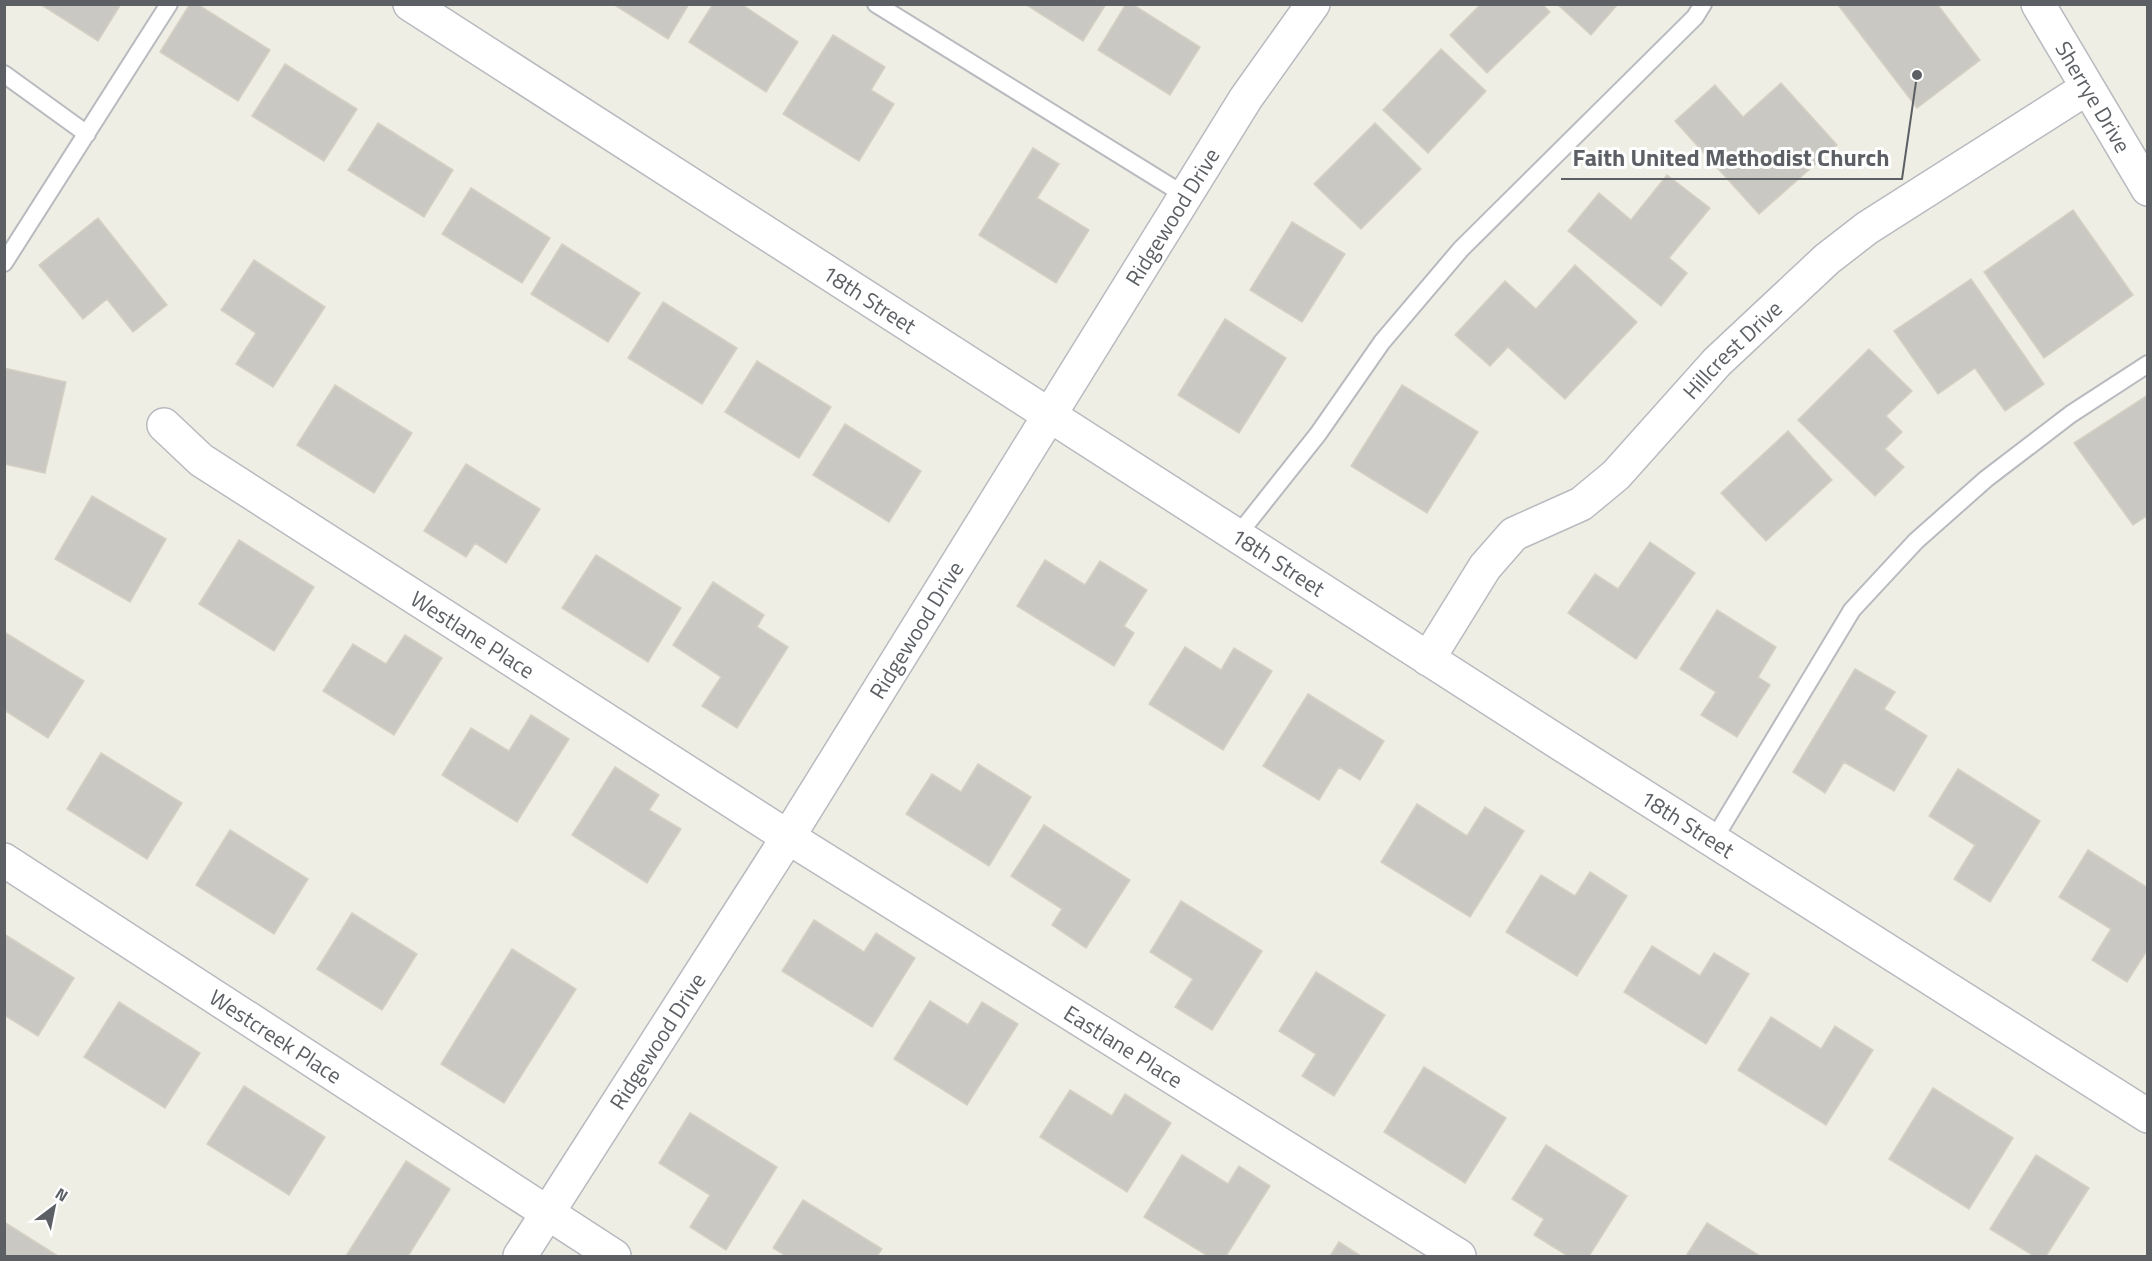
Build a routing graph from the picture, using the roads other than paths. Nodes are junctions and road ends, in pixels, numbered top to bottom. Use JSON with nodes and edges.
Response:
{"nodes":[{"id":1,"x":169,"y":4,"type":"edge"},
{"id":2,"x":410,"y":4,"type":"edge"},
{"id":3,"x":876,"y":4,"type":"edge"},
{"id":4,"x":1313,"y":4,"type":"edge"},
{"id":5,"x":1703,"y":4,"type":"edge"},
{"id":6,"x":2038,"y":4,"type":"edge"},
{"id":7,"x":4,"y":74,"type":"edge"},
{"id":8,"x":2087,"y":88,"type":"junction"},
{"id":9,"x":87,"y":134,"type":"junction"},
{"id":10,"x":2148,"y":189,"type":"edge"},
{"id":11,"x":1186,"y":196,"type":"junction"},
{"id":12,"x":4,"y":263,"type":"edge"},
{"id":13,"x":2148,"y":364,"type":"edge"},
{"id":14,"x":1051,"y":415,"type":"junction"},
{"id":15,"x":164,"y":425,"type":"dead end"},
{"id":16,"x":1238,"y":536,"type":"junction"},
{"id":17,"x":1428,"y":658,"type":"junction"},
{"id":18,"x":788,"y":837,"type":"junction"},
{"id":19,"x":1714,"y":839,"type":"junction"},
{"id":20,"x":4,"y":860,"type":"edge"},
{"id":21,"x":2148,"y":1116,"type":"edge"},
{"id":22,"x":547,"y":1214,"type":"junction"},
{"id":23,"x":520,"y":1257,"type":"edge"},
{"id":24,"x":614,"y":1257,"type":"edge"},
{"id":25,"x":1460,"y":1257,"type":"edge"}],
"edges":[{"from":1,"to":9,"type":"lane"},
{"from":2,"to":14,"type":"street","name":"18th Street"},
{"from":3,"to":11,"type":"lane"},
{"from":4,"to":11,"type":"street","name":"Ridgewood Drive"},
{"from":5,"to":16,"type":"lane"},
{"from":6,"to":8,"type":"street","name":"Sherrye Drive"},
{"from":7,"to":9,"type":"lane"},
{"from":8,"to":10,"type":"street","name":"Sherrye Drive"},
{"from":8,"to":17,"type":"street","name":"Hillcrest Drive"},
{"from":9,"to":12,"type":"lane"},
{"from":11,"to":14,"type":"street","name":"Ridgewood Drive"},
{"from":13,"to":19,"type":"lane"},
{"from":14,"to":16,"type":"street","name":"18th Street"},
{"from":14,"to":18,"type":"street","name":"Ridgewood Drive"},
{"from":15,"to":18,"type":"street","name":"Westlane Place"},
{"from":16,"to":17,"type":"street","name":"18th Street"},
{"from":17,"to":19,"type":"street","name":"18th Street"},
{"from":18,"to":22,"type":"street","name":"Ridgewood Drive"},
{"from":18,"to":25,"type":"street","name":"Eastlane Place"},
{"from":19,"to":21,"type":"street","name":"18th Street"},
{"from":20,"to":22,"type":"street","name":"Westcreek Place"},
{"from":22,"to":23,"type":"street","name":"Ridgewood Drive"},
{"from":22,"to":24,"type":"street","name":"Westcreek Place"}]}
